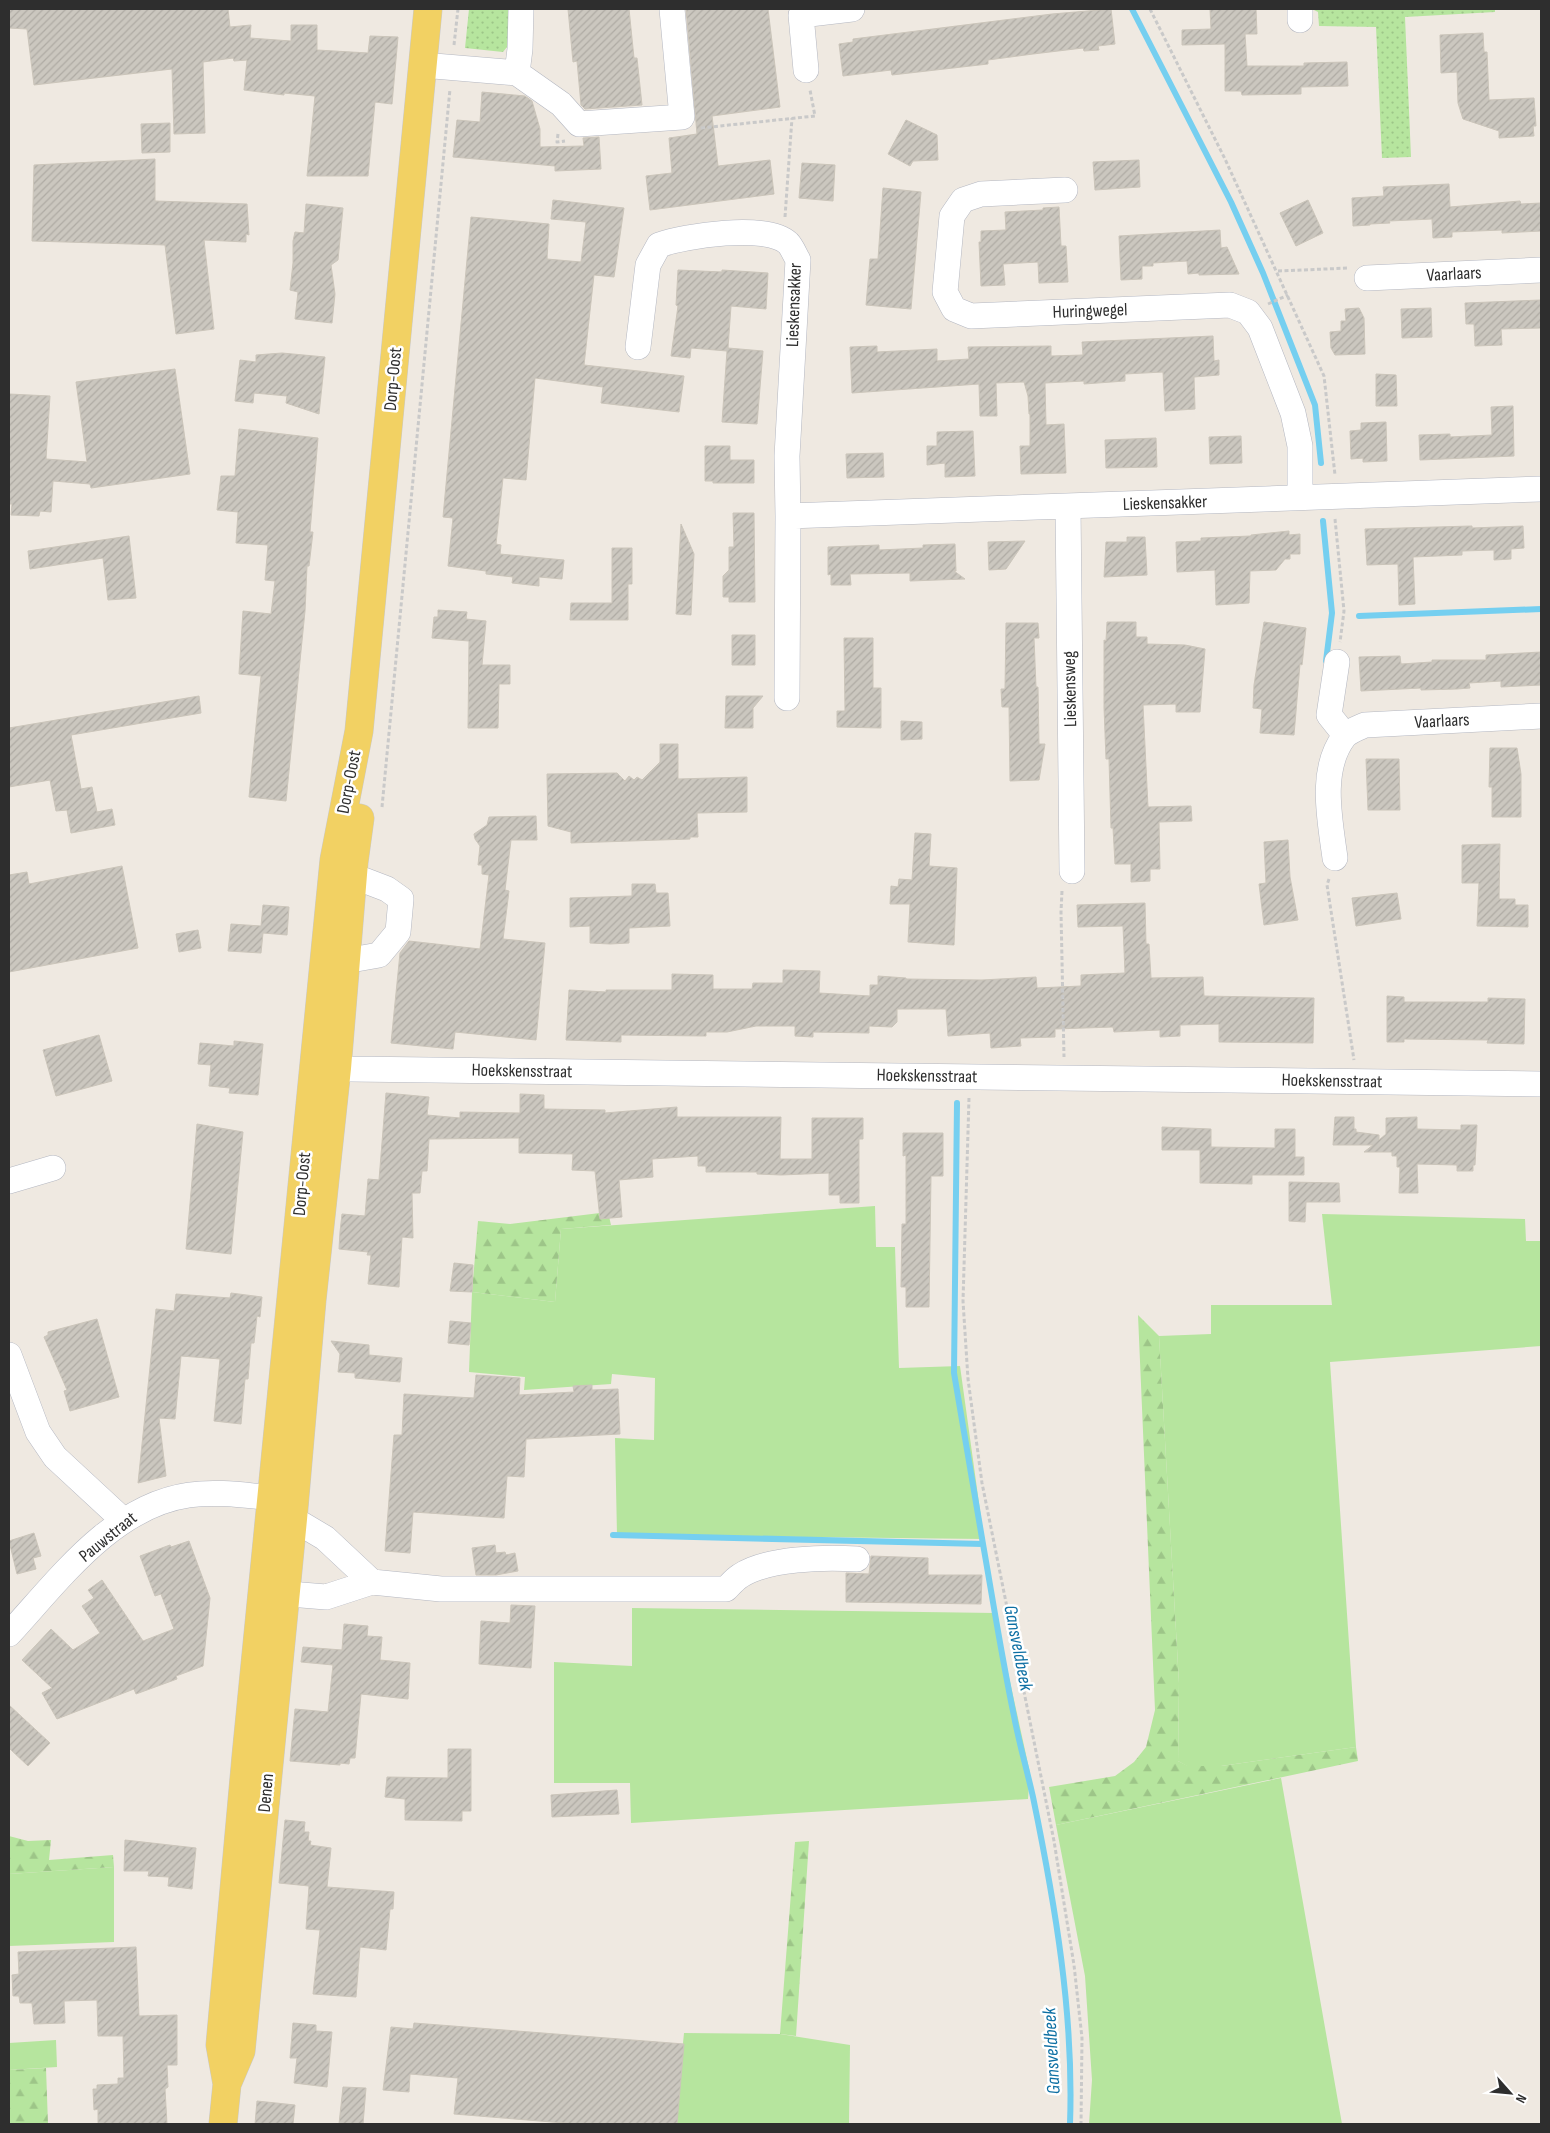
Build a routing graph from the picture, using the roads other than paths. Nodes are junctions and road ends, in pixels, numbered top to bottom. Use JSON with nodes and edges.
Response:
{"nodes":[{"id":1,"x":428,"y":9,"type":"edge"},
{"id":2,"x":444,"y":9,"type":"edge"},
{"id":3,"x":521,"y":9,"type":"edge"},
{"id":4,"x":672,"y":9,"type":"edge"},
{"id":5,"x":852,"y":9,"type":"edge"},
{"id":6,"x":441,"y":67,"type":"junction"},
{"id":7,"x":806,"y":70,"type":"dead end"},
{"id":8,"x":517,"y":72,"type":"junction"},
{"id":9,"x":1064,"y":190,"type":"dead end"},
{"id":10,"x":1541,"y":270,"type":"edge"},
{"id":11,"x":1367,"y":278,"type":"road end"},
{"id":12,"x":638,"y":347,"type":"dead end"},
{"id":13,"x":1541,"y":490,"type":"edge"},
{"id":14,"x":1300,"y":497,"type":"junction"},
{"id":15,"x":1068,"y":507,"type":"junction"},
{"id":16,"x":788,"y":516,"type":"junction"},
{"id":17,"x":1337,"y":662,"type":"dead end"},
{"id":18,"x":787,"y":698,"type":"dead end"},
{"id":19,"x":1541,"y":716,"type":"edge"},
{"id":20,"x":1345,"y":735,"type":"junction"},
{"id":21,"x":1335,"y":858,"type":"road end"},
{"id":22,"x":347,"y":866,"type":"junction"},
{"id":23,"x":1072,"y":871,"type":"road end"},
{"id":24,"x":345,"y":961,"type":"junction"},
{"id":25,"x":325,"y":1067,"type":"junction"},
{"id":26,"x":1541,"y":1084,"type":"edge"},
{"id":27,"x":53,"y":1168,"type":"dead end"},
{"id":28,"x":9,"y":1181,"type":"edge"},
{"id":29,"x":9,"y":1355,"type":"edge"},
{"id":30,"x":286,"y":1505,"type":"junction"},
{"id":31,"x":123,"y":1520,"type":"junction"},
{"id":32,"x":857,"y":1559,"type":"dead end"},
{"id":33,"x":372,"y":1582,"type":"junction"},
{"id":34,"x":274,"y":1592,"type":"junction"},
{"id":35,"x":9,"y":1634,"type":"edge"},
{"id":36,"x":223,"y":2124,"type":"edge"}],
"edges":[{"from":1,"to":6,"type":"main road","name":"Dorp-Oost"},
{"from":2,"to":6,"type":"main road","name":"Dorp-Oost"},
{"from":3,"to":8,"type":"street"},
{"from":4,"to":8,"type":"street"},
{"from":5,"to":7,"type":"street"},
{"from":6,"to":8,"type":"street"},
{"from":6,"to":22,"type":"main road","name":"Dorp-Oost"},
{"from":9,"to":14,"type":"street","name":"Huringwegel"},
{"from":10,"to":11,"type":"street","name":"Vaarlaars"},
{"from":12,"to":16,"type":"street","name":"Lieskensakker"},
{"from":13,"to":14,"type":"street","name":"Lieskensakker"},
{"from":14,"to":15,"type":"street","name":"Lieskensakker"},
{"from":15,"to":16,"type":"street","name":"Lieskensakker"},
{"from":15,"to":23,"type":"street","name":"Lieskensweg"},
{"from":16,"to":18,"type":"street","name":"Lieskensakker"},
{"from":17,"to":20,"type":"street"},
{"from":19,"to":20,"type":"street","name":"Vaarlaars"},
{"from":20,"to":21,"type":"street"},
{"from":22,"to":24,"type":"main road","name":"Dorp-Oost"},
{"from":22,"to":24,"type":"street"},
{"from":22,"to":25,"type":"main road","name":"Dorp-Oost"},
{"from":24,"to":25,"type":"main road","name":"Dorp-Oost"},
{"from":25,"to":26,"type":"street","name":"Hoekskensstraat"},
{"from":25,"to":30,"type":"main road","name":"Dorp-Oost"},
{"from":27,"to":28,"type":"street"},
{"from":29,"to":31,"type":"street"},
{"from":30,"to":31,"type":"street","name":"Pauwstraat"},
{"from":30,"to":33,"type":"street"},
{"from":30,"to":34,"type":"main road","name":"Denen"},
{"from":31,"to":35,"type":"street","name":"Pauwstraat"},
{"from":32,"to":33,"type":"street"},
{"from":33,"to":34,"type":"street"},
{"from":34,"to":36,"type":"main road","name":"Denen"}]}
